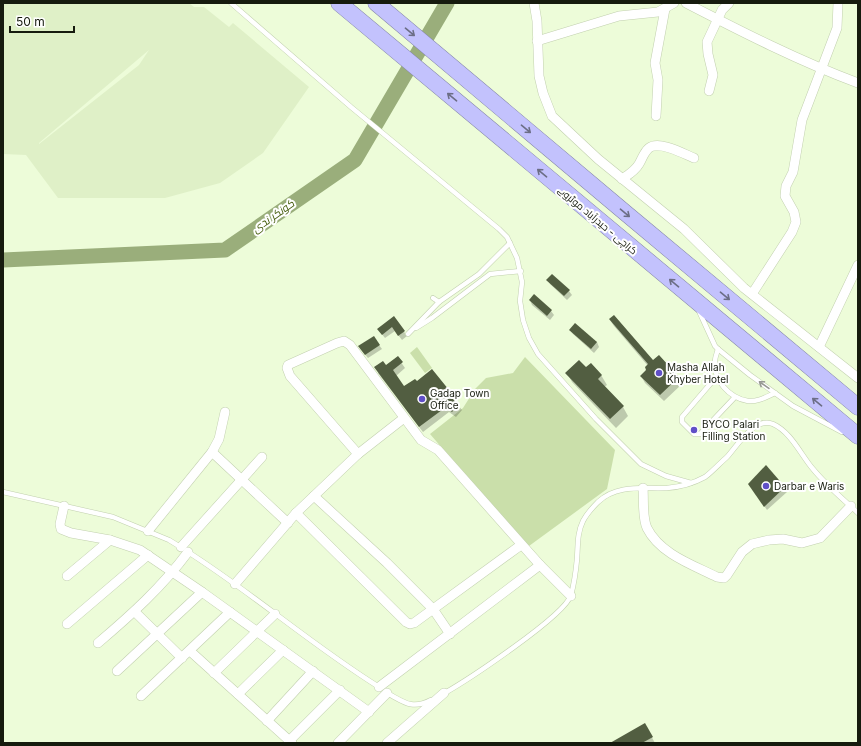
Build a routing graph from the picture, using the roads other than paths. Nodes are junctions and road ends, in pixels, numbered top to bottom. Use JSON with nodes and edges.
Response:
{"nodes":[{"id":1,"x":230,"y":3,"type":"edge"},
{"id":2,"x":339,"y":3,"type":"edge"},
{"id":3,"x":534,"y":3,"type":"edge"},
{"id":4,"x":674,"y":3,"type":"edge"},
{"id":5,"x":729,"y":3,"type":"edge"},
{"id":6,"x":838,"y":3,"type":"edge"},
{"id":7,"x":692,"y":4,"type":"edge"},
{"id":8,"x":378,"y":5,"type":"edge"},
{"id":9,"x":665,"y":9,"type":"junction"},
{"id":10,"x":718,"y":20,"type":"junction"},
{"id":11,"x":537,"y":41,"type":"junction"},
{"id":12,"x":821,"y":68,"type":"junction"},
{"id":13,"x":858,"y":83,"type":"edge"},
{"id":14,"x":709,"y":91,"type":"dead end"},
{"id":15,"x":656,"y":116,"type":"dead end"},
{"id":16,"x":694,"y":158,"type":"dead end"},
{"id":17,"x":622,"y":179,"type":"junction"},
{"id":18,"x":510,"y":242,"type":"junction"},
{"id":19,"x":858,"y":265,"type":"edge"},
{"id":20,"x":520,"y":271,"type":"junction"},
{"id":21,"x":752,"y":294,"type":"junction"},
{"id":22,"x":433,"y":298,"type":"dead end"},
{"id":23,"x":694,"y":299,"type":"junction"},
{"id":24,"x":439,"y":302,"type":"junction"},
{"id":25,"x":819,"y":347,"type":"junction"},
{"id":26,"x":718,"y":349,"type":"junction"},
{"id":27,"x":717,"y":376,"type":"junction"},
{"id":28,"x":858,"y":378,"type":"edge"},
{"id":29,"x":775,"y":393,"type":"junction"},
{"id":30,"x":735,"y":397,"type":"junction"},
{"id":31,"x":858,"y":407,"type":"edge"},
{"id":32,"x":225,"y":412,"type":"dead end"},
{"id":33,"x":404,"y":418,"type":"junction"},
{"id":34,"x":851,"y":435,"type":"edge"},
{"id":35,"x":858,"y":440,"type":"edge"},
{"id":36,"x":212,"y":452,"type":"junction"},
{"id":37,"x":358,"y":454,"type":"junction"},
{"id":38,"x":262,"y":457,"type":"dead end"},
{"id":39,"x":242,"y":480,"type":"junction"},
{"id":40,"x":691,"y":483,"type":"junction"},
{"id":41,"x":643,"y":488,"type":"junction"},
{"id":42,"x":3,"y":492,"type":"edge"},
{"id":43,"x":314,"y":496,"type":"junction"},
{"id":44,"x":64,"y":506,"type":"junction"},
{"id":45,"x":851,"y":506,"type":"junction"},
{"id":46,"x":296,"y":513,"type":"junction"},
{"id":47,"x":858,"y":513,"type":"edge"},
{"id":48,"x":288,"y":523,"type":"junction"},
{"id":49,"x":148,"y":531,"type":"junction"},
{"id":50,"x":110,"y":540,"type":"junction"},
{"id":51,"x":522,"y":545,"type":"junction"},
{"id":52,"x":184,"y":550,"type":"junction"},
{"id":53,"x":148,"y":555,"type":"junction"},
{"id":54,"x":540,"y":565,"type":"junction"},
{"id":55,"x":173,"y":572,"type":"junction"},
{"id":56,"x":68,"y":576,"type":"dead end"},
{"id":57,"x":235,"y":584,"type":"junction"},
{"id":58,"x":202,"y":592,"type":"junction"},
{"id":59,"x":570,"y":596,"type":"junction"},
{"id":60,"x":433,"y":609,"type":"junction"},
{"id":61,"x":135,"y":612,"type":"junction"},
{"id":62,"x":230,"y":612,"type":"junction"},
{"id":63,"x":275,"y":614,"type":"junction"},
{"id":64,"x":67,"y":624,"type":"dead end"},
{"id":65,"x":258,"y":632,"type":"junction"},
{"id":66,"x":157,"y":634,"type":"junction"},
{"id":67,"x":450,"y":634,"type":"junction"},
{"id":68,"x":98,"y":643,"type":"dead end"},
{"id":69,"x":283,"y":650,"type":"junction"},
{"id":70,"x":190,"y":651,"type":"junction"},
{"id":71,"x":182,"y":658,"type":"junction"},
{"id":72,"x":117,"y":671,"type":"dead end"},
{"id":73,"x":313,"y":671,"type":"junction"},
{"id":74,"x":214,"y":673,"type":"junction"},
{"id":75,"x":379,"y":687,"type":"junction"},
{"id":76,"x":340,"y":690,"type":"junction"},
{"id":77,"x":387,"y":693,"type":"junction"},
{"id":78,"x":444,"y":693,"type":"junction"},
{"id":79,"x":238,"y":694,"type":"junction"},
{"id":80,"x":141,"y":696,"type":"dead end"},
{"id":81,"x":369,"y":712,"type":"junction"},
{"id":82,"x":267,"y":721,"type":"junction"},
{"id":83,"x":290,"y":742,"type":"edge"},
{"id":84,"x":338,"y":743,"type":"edge"},
{"id":85,"x":387,"y":743,"type":"edge"}],
"edges":[{"from":1,"to":18,"type":"lane"},
{"from":23,"to":2,"type":"highway","name":"کراچی - حیدرآباد موٹروے","one_way":true},
{"from":3,"to":11,"type":"street"},
{"from":4,"to":9,"type":"street"},
{"from":5,"to":10,"type":"street"},
{"from":6,"to":12,"type":"street"},
{"from":7,"to":10,"type":"street"},
{"from":8,"to":31,"type":"highway","one_way":true},
{"from":9,"to":11,"type":"street"},
{"from":9,"to":15,"type":"street"},
{"from":10,"to":12,"type":"street"},
{"from":10,"to":14,"type":"street"},
{"from":11,"to":17,"type":"street"},
{"from":12,"to":13,"type":"street"},
{"from":12,"to":21,"type":"street"},
{"from":16,"to":17,"type":"street"},
{"from":17,"to":21,"type":"street"},
{"from":18,"to":20,"type":"lane"},
{"from":18,"to":24,"type":"lane"},
{"from":19,"to":25,"type":"street"},
{"from":20,"to":24,"type":"lane"},
{"from":20,"to":40,"type":"lane"},
{"from":21,"to":25,"type":"street"},
{"from":22,"to":24,"type":"lane"},
{"from":23,"to":26,"type":"lane"},
{"from":34,"to":23,"type":"highway","name":"کراچی - حیدرآباد موٹروے","one_way":true},
{"from":25,"to":28,"type":"street"},
{"from":26,"to":27,"type":"lane"},
{"from":29,"to":26,"type":"lane","one_way":true},
{"from":27,"to":30,"type":"lane"},
{"from":27,"to":30,"type":"lane"},
{"from":29,"to":30,"type":"lane"},
{"from":29,"to":34,"type":"lane"},
{"from":32,"to":36,"type":"street"},
{"from":33,"to":37,"type":"street"},
{"from":33,"to":37,"type":"street"},
{"from":33,"to":51,"type":"street"},
{"from":34,"to":35,"type":"lane"},
{"from":36,"to":39,"type":"street"},
{"from":36,"to":49,"type":"street"},
{"from":37,"to":43,"type":"street"},
{"from":38,"to":39,"type":"street"},
{"from":39,"to":48,"type":"street"},
{"from":39,"to":52,"type":"street"},
{"from":40,"to":41,"type":"lane"},
{"from":40,"to":45,"type":"lane"},
{"from":41,"to":45,"type":"street"},
{"from":41,"to":59,"type":"lane"},
{"from":42,"to":44,"type":"lane"},
{"from":43,"to":46,"type":"street"},
{"from":43,"to":60,"type":"street"},
{"from":44,"to":49,"type":"lane"},
{"from":44,"to":50,"type":"street"},
{"from":45,"to":47,"type":"lane"},
{"from":46,"to":48,"type":"street"},
{"from":46,"to":60,"type":"street"},
{"from":48,"to":57,"type":"street"},
{"from":49,"to":52,"type":"lane"},
{"from":50,"to":53,"type":"street"},
{"from":50,"to":56,"type":"street"},
{"from":51,"to":54,"type":"street"},
{"from":51,"to":60,"type":"street"},
{"from":52,"to":55,"type":"street"},
{"from":52,"to":57,"type":"lane"},
{"from":53,"to":55,"type":"street"},
{"from":53,"to":64,"type":"street"},
{"from":54,"to":59,"type":"street"},
{"from":54,"to":67,"type":"street"},
{"from":55,"to":58,"type":"street"},
{"from":55,"to":61,"type":"street"},
{"from":57,"to":63,"type":"lane"},
{"from":58,"to":62,"type":"street"},
{"from":58,"to":66,"type":"street"},
{"from":59,"to":78,"type":"lane"},
{"from":60,"to":67,"type":"street"},
{"from":61,"to":66,"type":"street"},
{"from":61,"to":68,"type":"street"},
{"from":62,"to":65,"type":"street"},
{"from":62,"to":70,"type":"street"},
{"from":63,"to":65,"type":"street"},
{"from":63,"to":75,"type":"lane"},
{"from":65,"to":69,"type":"street"},
{"from":65,"to":74,"type":"street"},
{"from":66,"to":71,"type":"street"},
{"from":66,"to":72,"type":"street"},
{"from":67,"to":75,"type":"street"},
{"from":69,"to":73,"type":"street"},
{"from":69,"to":79,"type":"street"},
{"from":70,"to":71,"type":"street"},
{"from":70,"to":74,"type":"street"},
{"from":71,"to":80,"type":"street"},
{"from":73,"to":76,"type":"street"},
{"from":73,"to":82,"type":"street"},
{"from":74,"to":79,"type":"street"},
{"from":75,"to":77,"type":"lane"},
{"from":76,"to":81,"type":"street"},
{"from":76,"to":83,"type":"street"},
{"from":77,"to":78,"type":"lane"},
{"from":77,"to":81,"type":"street"},
{"from":78,"to":85,"type":"street"},
{"from":79,"to":82,"type":"street"},
{"from":81,"to":84,"type":"street"},
{"from":82,"to":83,"type":"street"}]}
